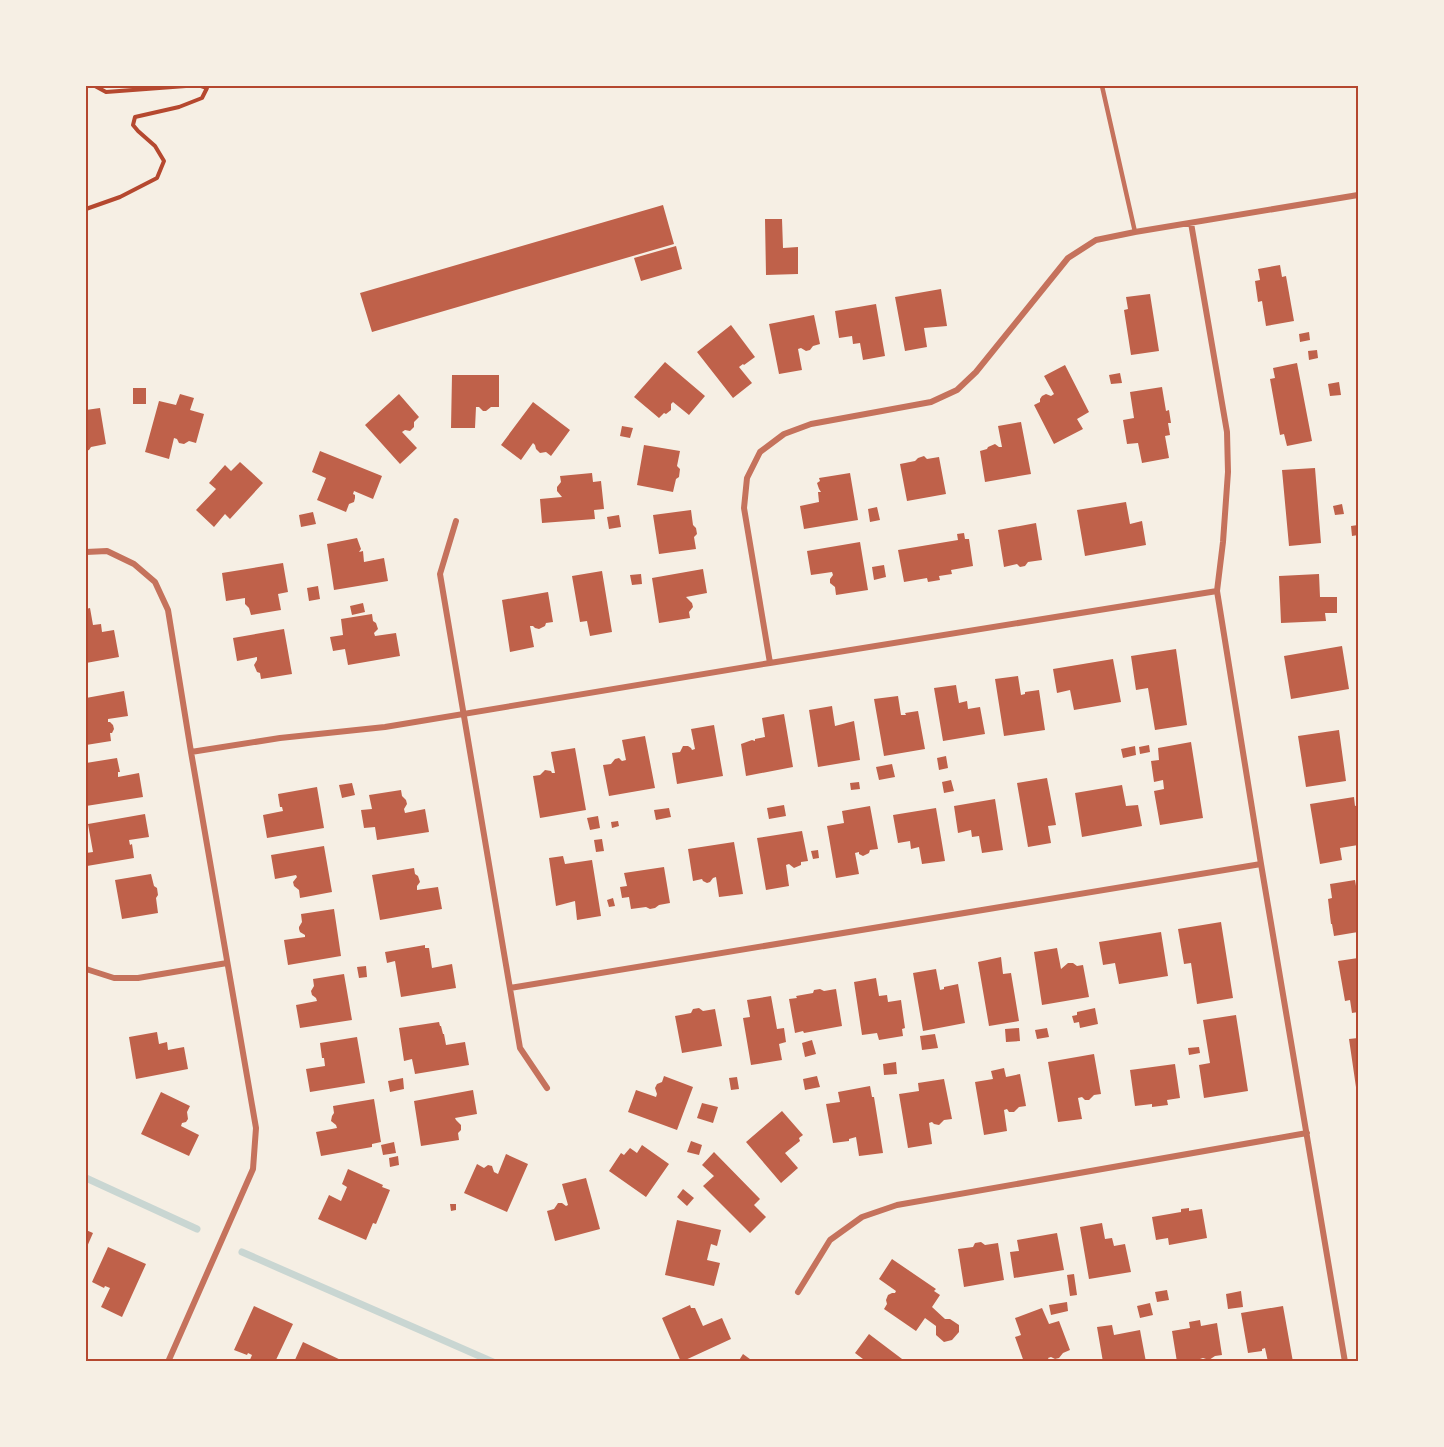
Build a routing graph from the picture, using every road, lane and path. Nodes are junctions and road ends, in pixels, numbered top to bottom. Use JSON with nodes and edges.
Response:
{"nodes":[{"id":1,"x":95,"y":86,"type":"edge"},
{"id":2,"x":186,"y":86,"type":"edge"},
{"id":3,"x":201,"y":86,"type":"edge"},
{"id":4,"x":1102,"y":86,"type":"edge"},
{"id":5,"x":1359,"y":195,"type":"edge"},
{"id":6,"x":86,"y":209,"type":"edge"},
{"id":7,"x":1191,"y":223,"type":"junction"},
{"id":8,"x":1134,"y":232,"type":"junction"},
{"id":9,"x":456,"y":521,"type":"dead end"},
{"id":10,"x":86,"y":552,"type":"edge"},
{"id":11,"x":1217,"y":591,"type":"junction"},
{"id":12,"x":770,"y":663,"type":"junction"},
{"id":13,"x":463,"y":713,"type":"junction"},
{"id":14,"x":191,"y":752,"type":"junction"},
{"id":15,"x":1261,"y":864,"type":"junction"},
{"id":16,"x":227,"y":963,"type":"junction"},
{"id":17,"x":86,"y":969,"type":"edge"},
{"id":18,"x":510,"y":988,"type":"junction"},
{"id":19,"x":547,"y":1088,"type":"dead end"},
{"id":20,"x":1307,"y":1134,"type":"junction"},
{"id":21,"x":798,"y":1292,"type":"dead end"},
{"id":22,"x":168,"y":1362,"type":"edge"},
{"id":23,"x":1345,"y":1362,"type":"edge"}],
"edges":[{"from":1,"to":2,"type":"path"},
{"from":3,"to":6,"type":"path"},
{"from":4,"to":8,"type":"lane"},
{"from":5,"to":7,"type":"street"},
{"from":7,"to":8,"type":"street"},
{"from":7,"to":11,"type":"street"},
{"from":8,"to":12,"type":"street"},
{"from":9,"to":13,"type":"street"},
{"from":10,"to":14,"type":"street"},
{"from":11,"to":12,"type":"street"},
{"from":11,"to":15,"type":"street"},
{"from":12,"to":13,"type":"street"},
{"from":13,"to":14,"type":"street"},
{"from":13,"to":18,"type":"street"},
{"from":14,"to":16,"type":"street"},
{"from":15,"to":18,"type":"street"},
{"from":15,"to":20,"type":"street"},
{"from":16,"to":17,"type":"street"},
{"from":16,"to":22,"type":"street"},
{"from":18,"to":19,"type":"street"},
{"from":20,"to":21,"type":"street"},
{"from":20,"to":23,"type":"street"}]}
